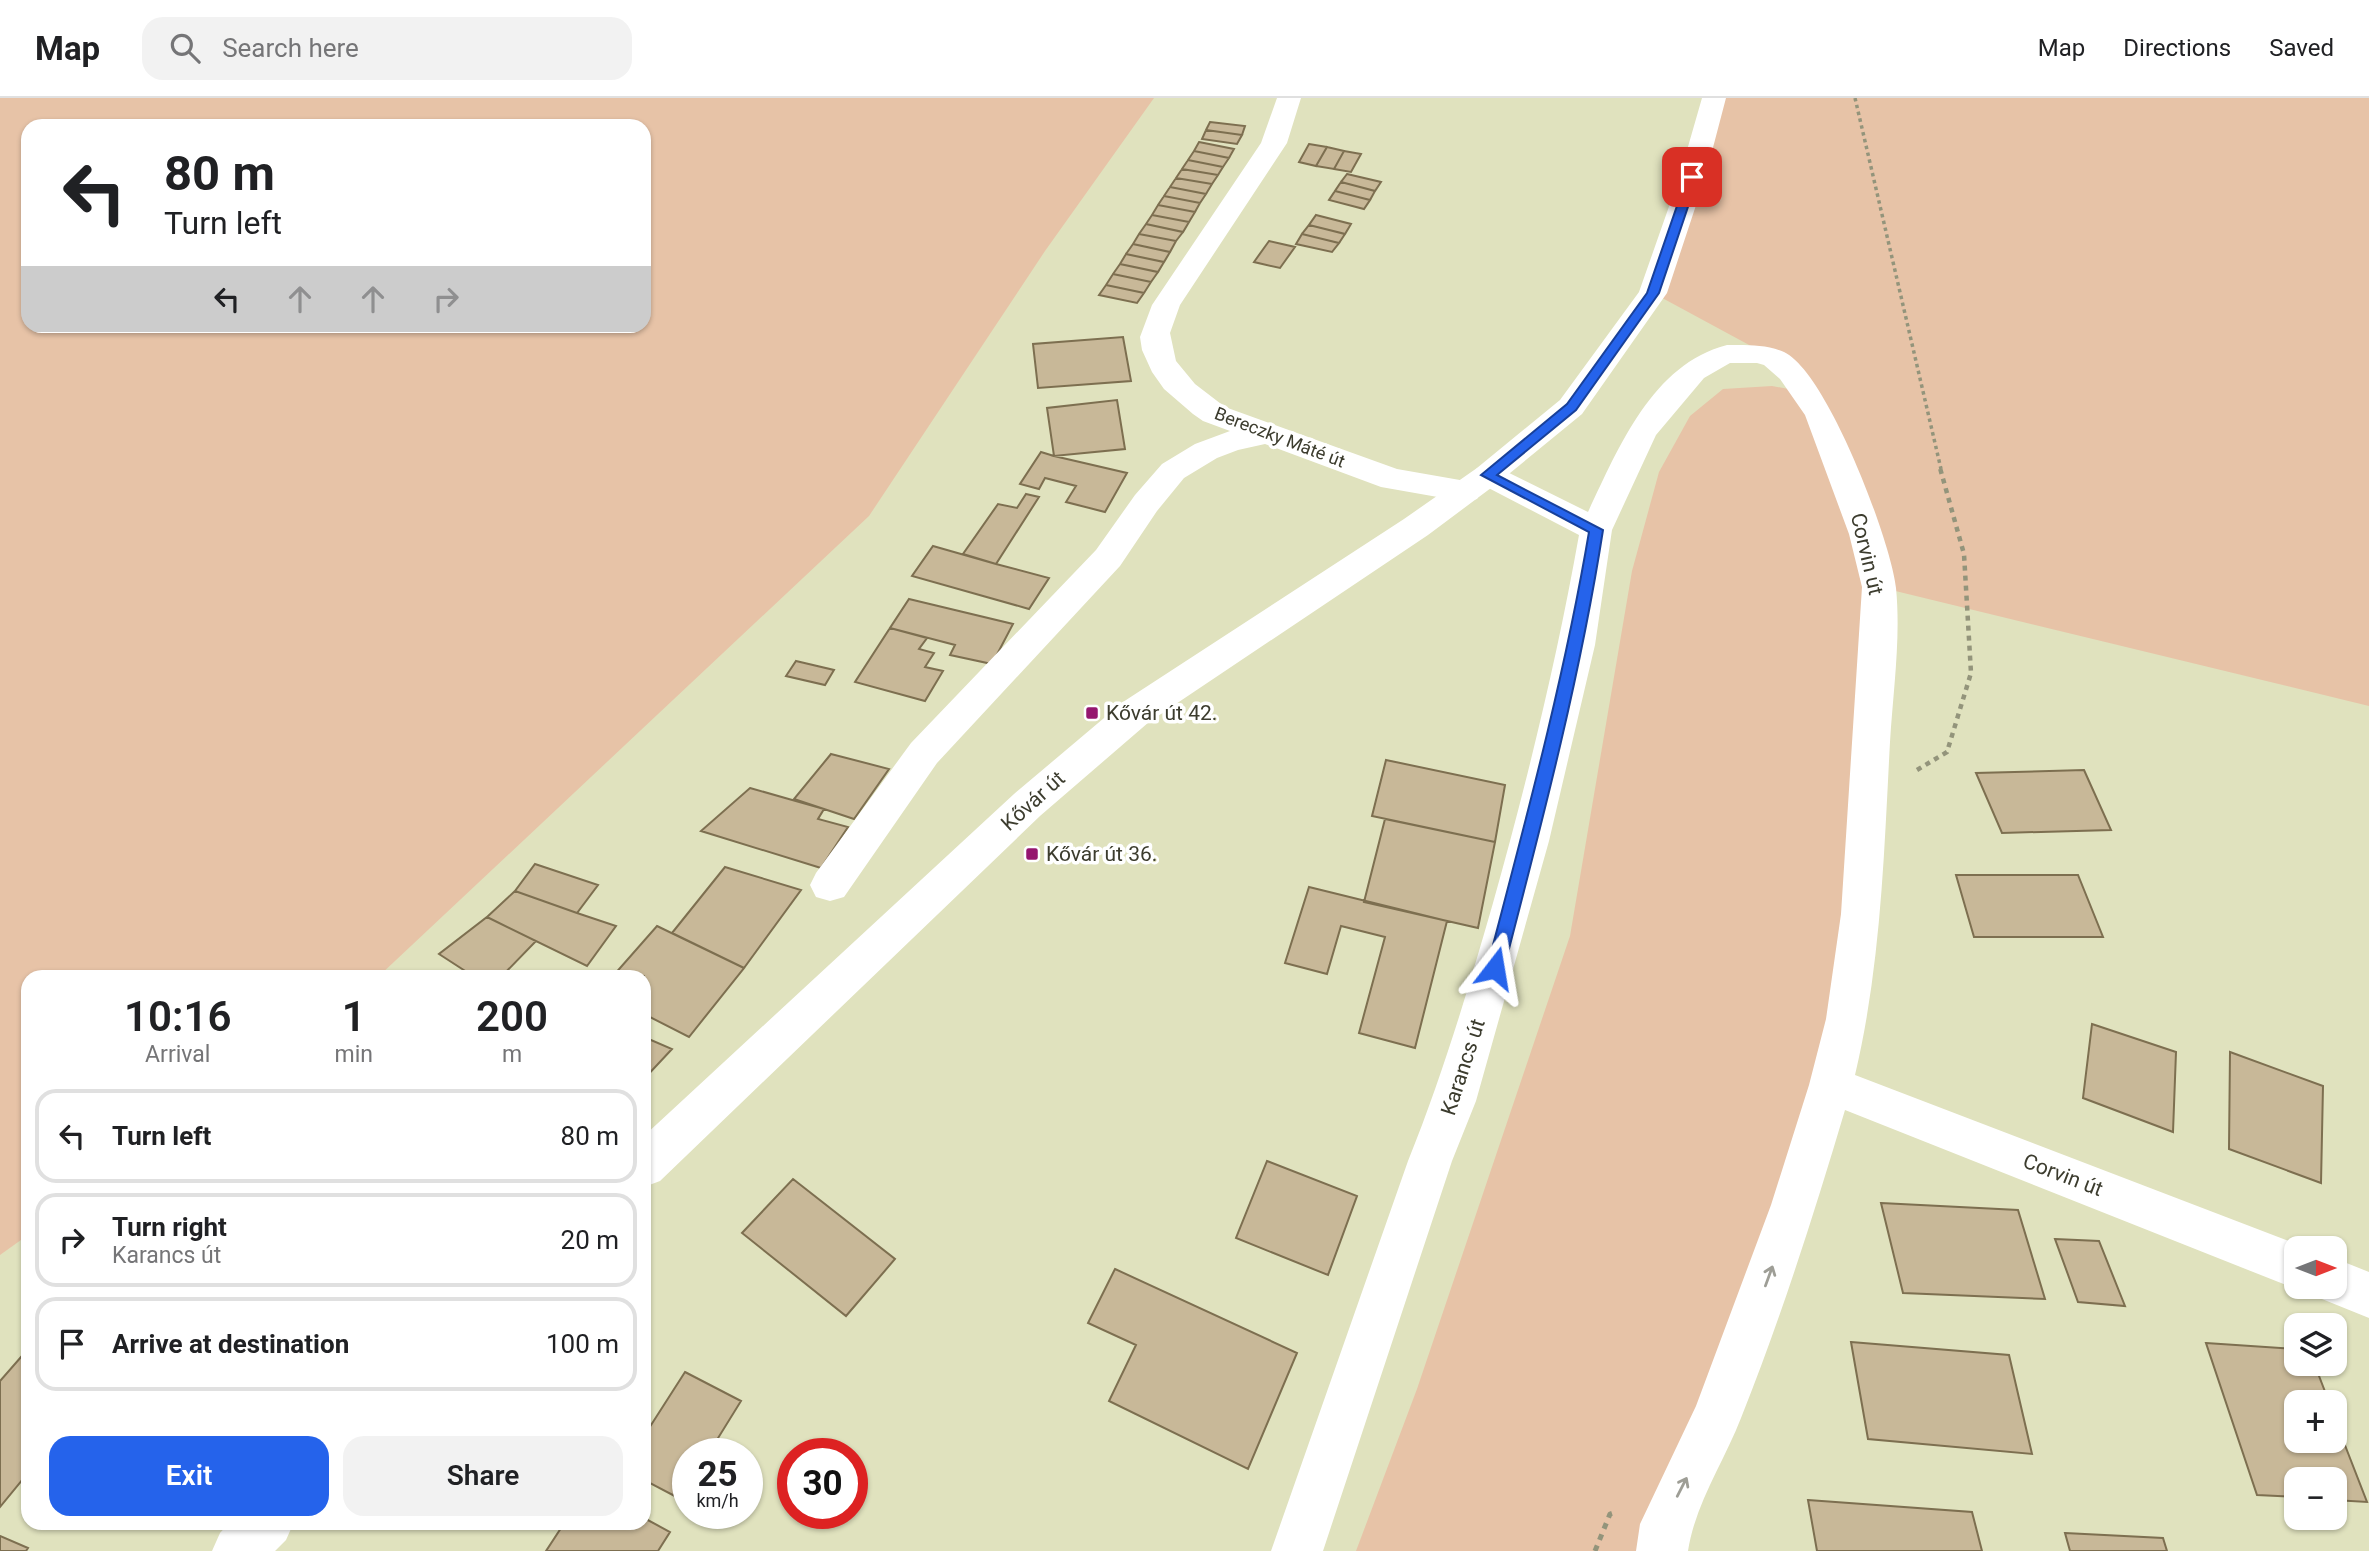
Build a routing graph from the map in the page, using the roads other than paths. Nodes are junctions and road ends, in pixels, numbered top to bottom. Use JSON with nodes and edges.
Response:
{"nodes":[{"id":1,"x":1289,"y":98,"type":"edge"},
{"id":2,"x":1714,"y":98,"type":"edge"},
{"id":3,"x":1265,"y":434,"type":"junction"},
{"id":4,"x":1477,"y":483,"type":"junction"},
{"id":5,"x":1596,"y":530,"type":"junction"},
{"id":6,"x":830,"y":885,"type":"dead end"},
{"id":7,"x":1831,"y":1085,"type":"junction"},
{"id":8,"x":651,"y":1159,"type":"edge"},
{"id":9,"x":2284,"y":1261,"type":"edge"},
{"id":10,"x":2347,"y":1286,"type":"edge"},
{"id":11,"x":2369,"y":1295,"type":"edge"},
{"id":12,"x":260,"y":1530,"type":"edge"},
{"id":13,"x":238,"y":1551,"type":"edge"},
{"id":14,"x":1297,"y":1551,"type":"edge"},
{"id":15,"x":1662,"y":1551,"type":"edge"}],
"edges":[{"from":1,"to":3,"type":"street","name":"Bereczky Máté út"},
{"from":2,"to":4,"type":"street"},
{"from":3,"to":4,"type":"street","name":"Bereczky Máté út"},
{"from":3,"to":6,"type":"street"},
{"from":4,"to":5,"type":"street","name":"Bereczky Máté út"},
{"from":4,"to":8,"type":"street","name":"Kővár út"},
{"from":5,"to":7,"type":"street","name":"Corvin út"},
{"from":5,"to":14,"type":"street","name":"Karancs út"},
{"from":7,"to":9,"type":"street","name":"Corvin út"},
{"from":15,"to":7,"type":"street","name":"Corvin út","one_way":true},
{"from":10,"to":11,"type":"street"},
{"from":12,"to":13,"type":"street"}]}
